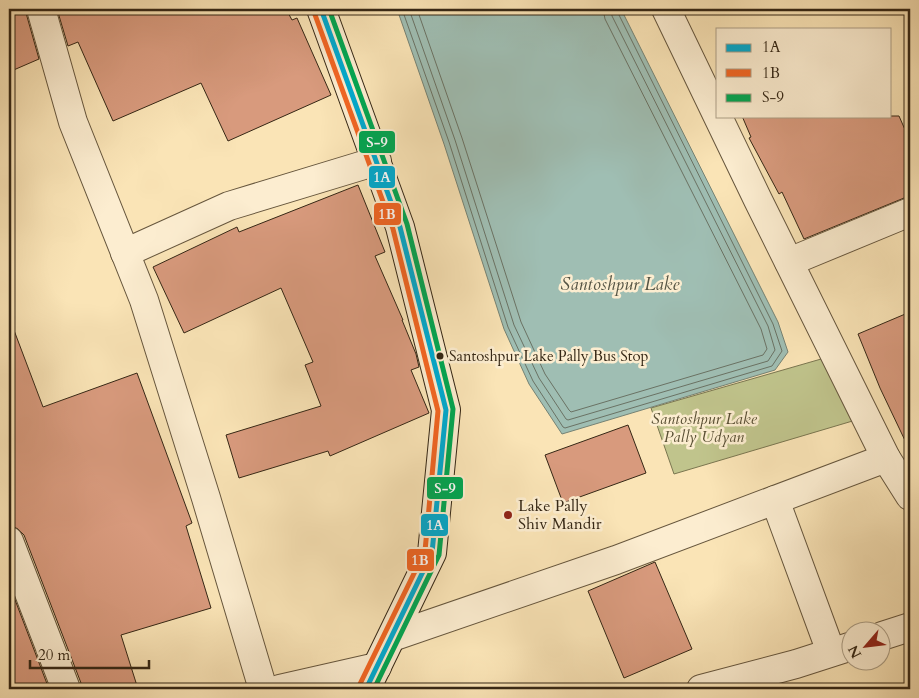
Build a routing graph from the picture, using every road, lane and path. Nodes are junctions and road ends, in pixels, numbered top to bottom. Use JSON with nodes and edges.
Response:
{"nodes":[{"id":1,"x":41,"y":9,"type":"edge"},
{"id":2,"x":321,"y":9,"type":"edge"},
{"id":3,"x":666,"y":9,"type":"edge"},
{"id":4,"x":716,"y":112,"type":"edge"},
{"id":5,"x":719,"y":118,"type":"edge"},
{"id":6,"x":377,"y":161,"type":"junction"},
{"id":7,"x":910,"y":212,"type":"edge"},
{"id":8,"x":125,"y":253,"type":"junction"},
{"id":9,"x":789,"y":262,"type":"junction"},
{"id":10,"x":886,"y":458,"type":"junction"},
{"id":11,"x":910,"y":496,"type":"edge"},
{"id":12,"x":774,"y":500,"type":"junction"},
{"id":13,"x":9,"y":542,"type":"edge"},
{"id":14,"x":910,"y":627,"type":"edge"},
{"id":15,"x":892,"y":633,"type":"edge"},
{"id":16,"x":392,"y":637,"type":"junction"},
{"id":17,"x":841,"y":649,"type":"edge"},
{"id":18,"x":372,"y":678,"type":"edge"},
{"id":19,"x":66,"y":689,"type":"edge"},
{"id":20,"x":262,"y":689,"type":"edge"},
{"id":21,"x":280,"y":689,"type":"edge"},
{"id":22,"x":701,"y":689,"type":"edge"}],
"edges":[{"from":1,"to":8,"type":"street"},
{"from":2,"to":6,"type":"street"},
{"from":3,"to":4,"type":"street"},
{"from":5,"to":9,"type":"street"},
{"from":6,"to":8,"type":"street"},
{"from":6,"to":16,"type":"street"},
{"from":7,"to":9,"type":"street"},
{"from":8,"to":20,"type":"street"},
{"from":9,"to":10,"type":"street"},
{"from":10,"to":11,"type":"street"},
{"from":10,"to":12,"type":"street"},
{"from":12,"to":16,"type":"street"},
{"from":12,"to":17,"type":"street"},
{"from":13,"to":19,"type":"street"},
{"from":14,"to":15,"type":"street"},
{"from":16,"to":18,"type":"street"},
{"from":17,"to":22,"type":"street"},
{"from":18,"to":21,"type":"street"}]}
